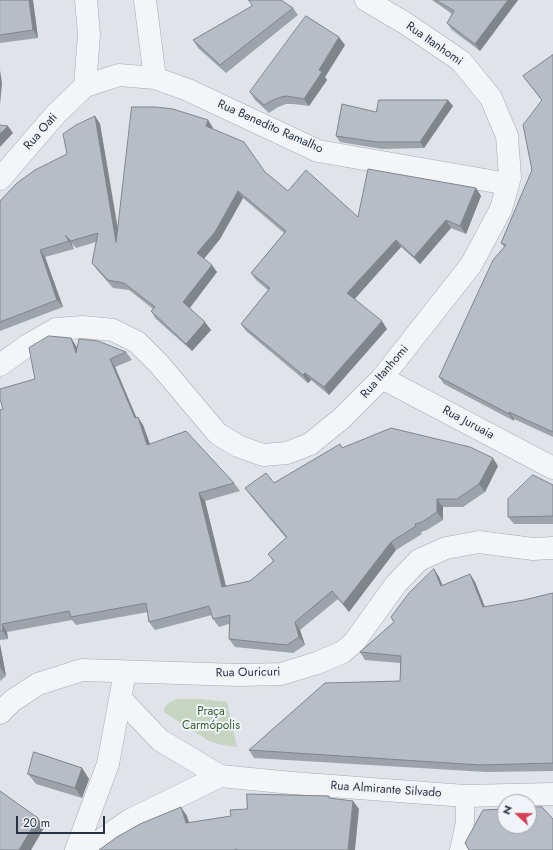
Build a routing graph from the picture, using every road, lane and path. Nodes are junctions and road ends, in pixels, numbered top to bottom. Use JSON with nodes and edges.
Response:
{"nodes":[{"id":1,"x":86,"y":0,"type":"edge"},
{"id":2,"x":145,"y":0,"type":"edge"},
{"id":3,"x":366,"y":0,"type":"edge"},
{"id":4,"x":155,"y":78,"type":"junction"},
{"id":5,"x":85,"y":86,"type":"junction"},
{"id":6,"x":0,"y":179,"type":"edge"},
{"id":7,"x":508,"y":184,"type":"junction"},
{"id":8,"x":0,"y":365,"type":"edge"},
{"id":9,"x":382,"y":378,"type":"junction"},
{"id":10,"x":553,"y":468,"type":"edge"},
{"id":11,"x":553,"y":548,"type":"edge"},
{"id":12,"x":125,"y":672,"type":"junction"},
{"id":13,"x":121,"y":699,"type":"junction"},
{"id":14,"x":0,"y":713,"type":"edge"},
{"id":15,"x":220,"y":776,"type":"junction"},
{"id":16,"x":553,"y":794,"type":"edge"},
{"id":17,"x":465,"y":796,"type":"junction"},
{"id":18,"x":76,"y":850,"type":"edge"},
{"id":19,"x":87,"y":850,"type":"edge"},
{"id":20,"x":459,"y":850,"type":"edge"}],
"edges":[{"from":1,"to":5,"type":"street"},
{"from":2,"to":4,"type":"street"},
{"from":3,"to":7,"type":"street","name":"Rua Itanhomi"},
{"from":4,"to":5,"type":"street","name":"Rua Benedito Ramalho"},
{"from":4,"to":7,"type":"street","name":"Rua Benedito Ramalho"},
{"from":5,"to":6,"type":"street","name":"Rua Oati"},
{"from":7,"to":9,"type":"street","name":"Rua Itanhomi"},
{"from":8,"to":9,"type":"street","name":"Rua Itanhomi"},
{"from":9,"to":10,"type":"street","name":"Rua Juruaia"},
{"from":11,"to":12,"type":"street","name":"Rua Ouricuri"},
{"from":12,"to":13,"type":"street"},
{"from":12,"to":14,"type":"street","name":"Rua Ouricuri"},
{"from":13,"to":15,"type":"street","name":"Rua Almirante Silvado"},
{"from":13,"to":18,"type":"street"},
{"from":15,"to":17,"type":"street","name":"Rua Almirante Silvado"},
{"from":15,"to":19,"type":"street"},
{"from":16,"to":17,"type":"street","name":"Rua Almirante Silvado"},
{"from":17,"to":20,"type":"lane"}]}
